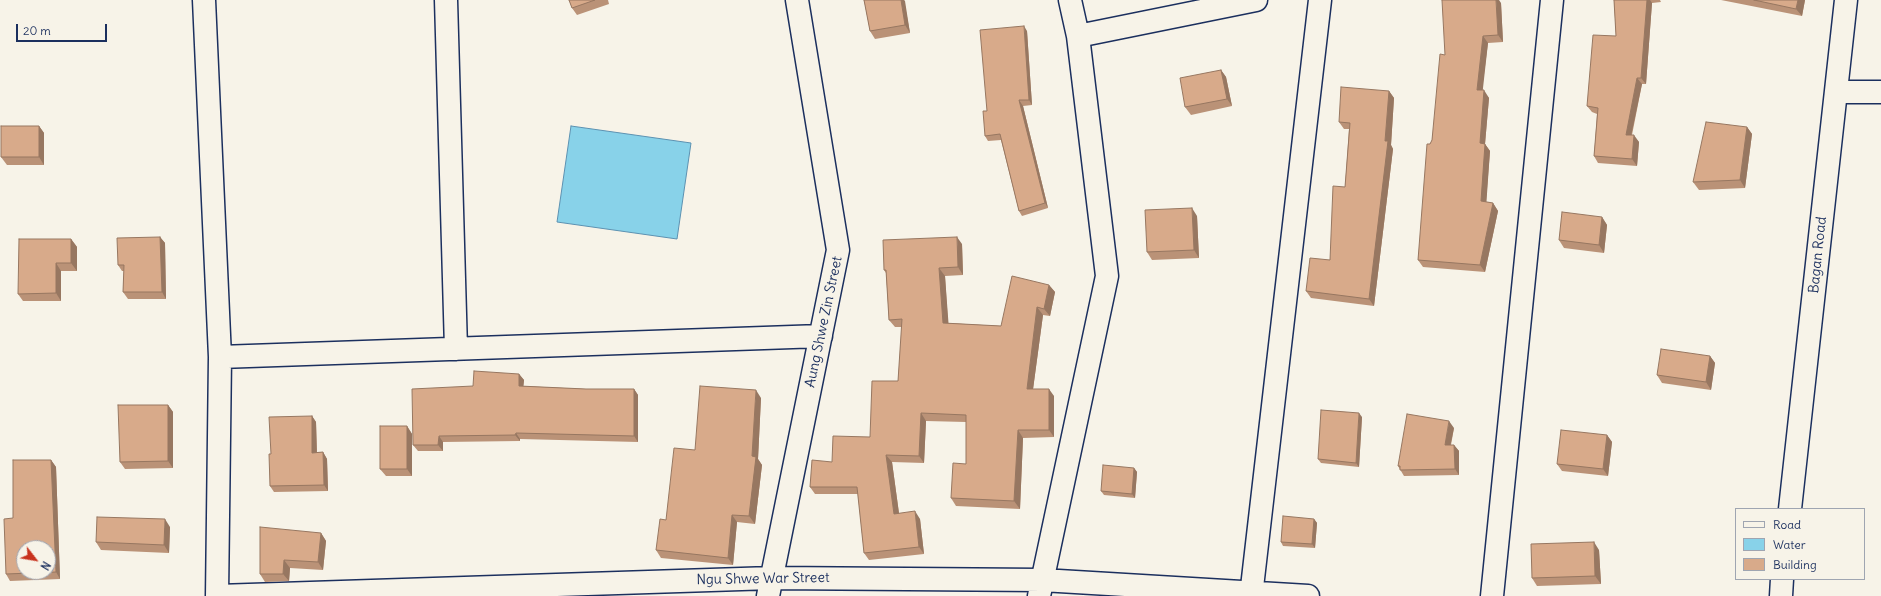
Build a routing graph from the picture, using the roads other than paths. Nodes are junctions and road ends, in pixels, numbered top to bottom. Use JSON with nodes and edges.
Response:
{"nodes":[{"id":1,"x":204,"y":0,"type":"edge"},
{"id":2,"x":446,"y":0,"type":"edge"},
{"id":3,"x":797,"y":0,"type":"edge"},
{"id":4,"x":1070,"y":0,"type":"edge"},
{"id":5,"x":1256,"y":0,"type":"edge"},
{"id":6,"x":1320,"y":0,"type":"edge"},
{"id":7,"x":1552,"y":0,"type":"edge"},
{"id":8,"x":1846,"y":0,"type":"edge"},
{"id":9,"x":1078,"y":36,"type":"junction"},
{"id":10,"x":1836,"y":92,"type":"junction"},
{"id":11,"x":1881,"y":92,"type":"edge"},
{"id":12,"x":821,"y":336,"type":"junction"},
{"id":13,"x":456,"y":349,"type":"junction"},
{"id":14,"x":220,"y":357,"type":"junction"},
{"id":15,"x":1790,"y":508,"type":"edge"},
{"id":16,"x":1782,"y":580,"type":"edge"},
{"id":17,"x":770,"y":587,"type":"edge"},
{"id":18,"x":1040,"y":588,"type":"edge"},
{"id":19,"x":1251,"y":594,"type":"edge"},
{"id":20,"x":218,"y":596,"type":"edge"},
{"id":21,"x":1308,"y":596,"type":"edge"},
{"id":22,"x":1492,"y":596,"type":"edge"},
{"id":23,"x":1781,"y":596,"type":"edge"}],
"edges":[{"from":1,"to":14,"type":"street"},
{"from":2,"to":13,"type":"street"},
{"from":3,"to":12,"type":"street","name":"Aung Shwe Zin Street"},
{"from":4,"to":9,"type":"street"},
{"from":5,"to":9,"type":"street"},
{"from":6,"to":19,"type":"street"},
{"from":7,"to":22,"type":"street"},
{"from":8,"to":10,"type":"street","name":"Bagan Road"},
{"from":9,"to":18,"type":"street"},
{"from":10,"to":11,"type":"street"},
{"from":10,"to":15,"type":"street","name":"Bagan Road"},
{"from":12,"to":13,"type":"street"},
{"from":12,"to":17,"type":"street","name":"Aung Shwe Zin Street"},
{"from":13,"to":14,"type":"street"},
{"from":14,"to":20,"type":"street"},
{"from":16,"to":23,"type":"street"},
{"from":17,"to":18,"type":"street","name":"Ngu Shwe War Street"},
{"from":17,"to":20,"type":"street","name":"Ngu Shwe War Street"},
{"from":18,"to":19,"type":"street","name":"Ngu Shwe War Street"},
{"from":19,"to":21,"type":"street","name":"Ngu Shwe War Street"}]}
